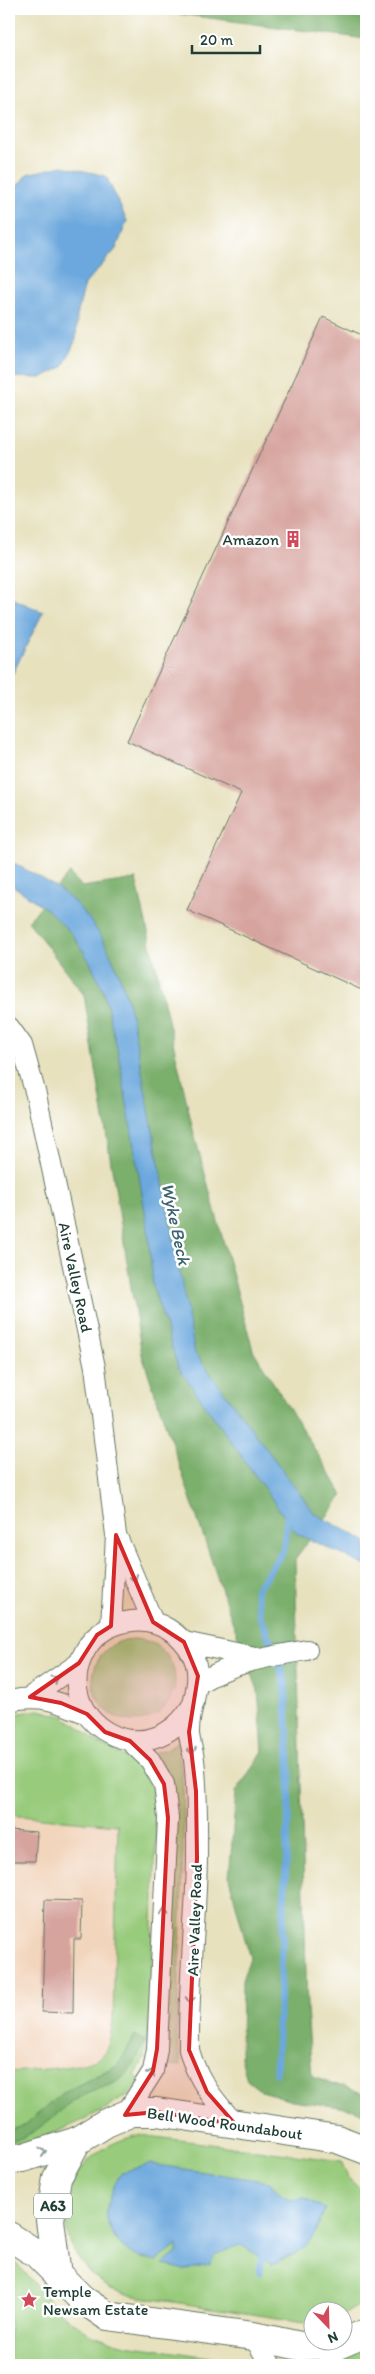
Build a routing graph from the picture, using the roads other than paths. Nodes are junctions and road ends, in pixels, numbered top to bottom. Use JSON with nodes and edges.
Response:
{"nodes":[{"id":1,"x":9,"y":1027,"type":"edge"},
{"id":2,"x":116,"y":1535,"type":"junction"},
{"id":3,"x":152,"y":1622,"type":"junction"},
{"id":4,"x":111,"y":1626,"type":"junction"},
{"id":5,"x":184,"y":1642,"type":"junction"},
{"id":6,"x":307,"y":1650,"type":"dead end"},
{"id":7,"x":259,"y":1658,"type":"junction"},
{"id":8,"x":79,"y":1663,"type":"junction"},
{"id":9,"x":195,"y":1693,"type":"junction"},
{"id":10,"x":30,"y":1696,"type":"junction"},
{"id":11,"x":9,"y":1701,"type":"edge"},
{"id":12,"x":87,"y":1714,"type":"junction"},
{"id":13,"x":130,"y":1740,"type":"junction"},
{"id":14,"x":125,"y":2115,"type":"junction"},
{"id":15,"x":234,"y":2124,"type":"junction"},
{"id":16,"x":77,"y":2141,"type":"junction"},
{"id":17,"x":366,"y":2150,"type":"edge"},
{"id":18,"x":9,"y":2160,"type":"edge"},
{"id":19,"x":9,"y":2236,"type":"edge"},
{"id":20,"x":57,"y":2275,"type":"junction"},
{"id":21,"x":366,"y":2333,"type":"edge"},
{"id":22,"x":253,"y":2336,"type":"junction"},
{"id":23,"x":334,"y":2354,"type":"edge"},
{"id":24,"x":270,"y":2365,"type":"edge"}],
"edges":[{"from":1,"to":2,"type":"street","name":"Aire Valley Road"},
{"from":2,"to":3,"type":"street","name":"Aire Valley Road","one_way":true},
{"from":2,"to":4,"type":"street","name":"Aire Valley Road"},
{"from":3,"to":4,"type":"street","name":"Aire Valley Road"},
{"from":3,"to":5,"type":"street","name":"Aire Valley Road"},
{"from":4,"to":8,"type":"street","name":"Aire Valley Road"},
{"from":5,"to":7,"type":"street"},
{"from":5,"to":9,"type":"street","name":"Aire Valley Road"},
{"from":6,"to":7,"type":"street"},
{"from":7,"to":9,"type":"street"},
{"from":10,"to":8,"type":"street","one_way":true},
{"from":8,"to":12,"type":"street","name":"Aire Valley Road"},
{"from":9,"to":13,"type":"street","name":"Aire Valley Road"},
{"from":9,"to":15,"type":"street","name":"Aire Valley Road","one_way":true},
{"from":10,"to":11,"type":"street"},
{"from":10,"to":12,"type":"street"},
{"from":12,"to":13,"type":"street","name":"Aire Valley Road"},
{"from":14,"to":13,"type":"street","name":"Aire Valley Road","one_way":true},
{"from":14,"to":15,"type":"highway","name":"Bell Wood Roundabout"},
{"from":14,"to":16,"type":"highway","name":"Bell Wood Roundabout"},
{"from":15,"to":17,"type":"highway","name":"Bell Wood Roundabout"},
{"from":18,"to":16,"type":"highway","name":"Bell Wood Roundabout","one_way":true},
{"from":16,"to":20,"type":"highway","number":"A63"},
{"from":19,"to":20,"type":"highway"},
{"from":20,"to":22,"type":"highway"},
{"from":21,"to":23,"type":"highway"},
{"from":22,"to":23,"type":"highway"},
{"from":22,"to":24,"type":"street"}]}
